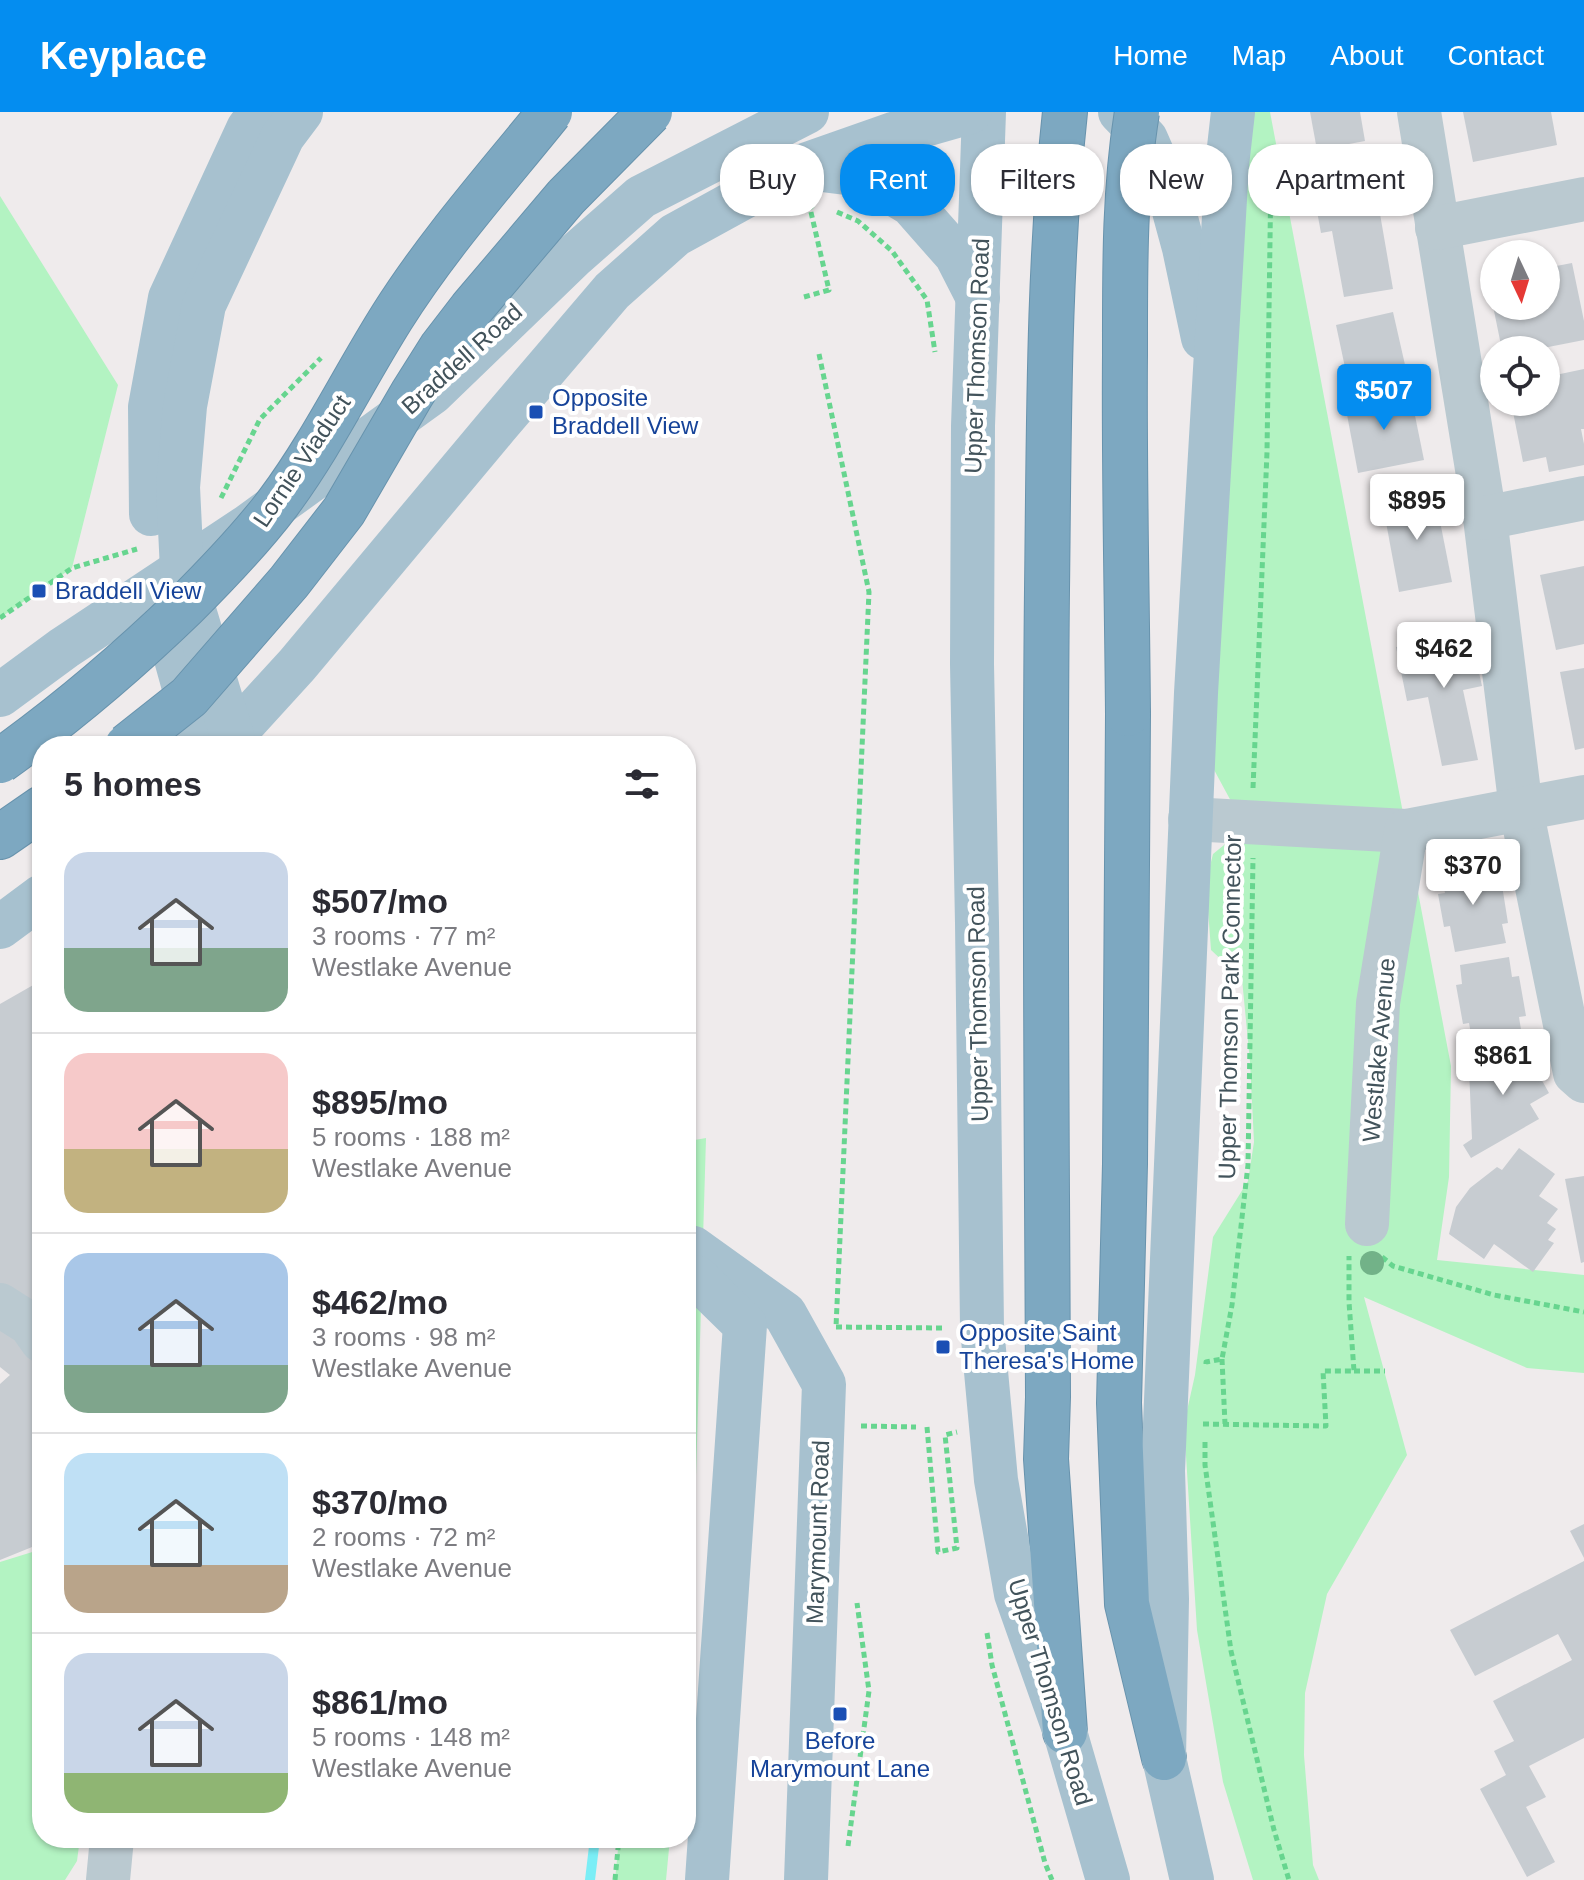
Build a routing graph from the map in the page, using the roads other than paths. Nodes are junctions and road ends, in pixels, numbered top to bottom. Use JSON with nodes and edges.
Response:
{"nodes":[{"id":1,"x":260,"y":112,"type":"edge"},
{"id":2,"x":301,"y":112,"type":"edge"},
{"id":3,"x":550,"y":112,"type":"edge"},
{"id":4,"x":650,"y":112,"type":"edge"},
{"id":5,"x":744,"y":112,"type":"edge"},
{"id":6,"x":807,"y":112,"type":"edge"},
{"id":7,"x":970,"y":112,"type":"edge"},
{"id":8,"x":984,"y":112,"type":"edge"},
{"id":9,"x":1065,"y":112,"type":"edge"},
{"id":10,"x":1120,"y":112,"type":"edge"},
{"id":11,"x":1137,"y":112,"type":"edge"},
{"id":12,"x":1233,"y":112,"type":"edge"},
{"id":13,"x":1419,"y":112,"type":"edge"},
{"id":14,"x":824,"y":176,"type":"edge"},
{"id":15,"x":824,"y":183,"type":"edge"},
{"id":16,"x":641,"y":197,"type":"junction"},
{"id":17,"x":1584,"y":199,"type":"edge"},
{"id":18,"x":726,"y":216,"type":"edge"},
{"id":19,"x":1437,"y":228,"type":"junction"},
{"id":20,"x":978,"y":298,"type":"junction"},
{"id":21,"x":1214,"y":392,"type":"junction"},
{"id":22,"x":1584,"y":498,"type":"edge"},
{"id":23,"x":1485,"y":518,"type":"junction"},
{"id":24,"x":164,"y":567,"type":"junction"},
{"id":25,"x":0,"y":695,"type":"edge"},
{"id":26,"x":35,"y":736,"type":"edge"},
{"id":27,"x":140,"y":736,"type":"edge"},
{"id":28,"x":219,"y":736,"type":"edge"},
{"id":29,"x":230,"y":736,"type":"edge"},
{"id":30,"x":32,"y":738,"type":"edge"},
{"id":31,"x":0,"y":761,"type":"edge"},
{"id":32,"x":1584,"y":797,"type":"edge"},
{"id":33,"x":1521,"y":809,"type":"junction"},
{"id":34,"x":32,"y":815,"type":"edge"},
{"id":35,"x":1190,"y":819,"type":"junction"},
{"id":36,"x":1406,"y":831,"type":"junction"},
{"id":37,"x":0,"y":837,"type":"edge"},
{"id":38,"x":32,"y":903,"type":"edge"},
{"id":39,"x":0,"y":927,"type":"edge"},
{"id":40,"x":1584,"y":1081,"type":"edge"},
{"id":41,"x":1367,"y":1224,"type":"road end"},
{"id":42,"x":696,"y":1250,"type":"edge"},
{"id":43,"x":696,"y":1277,"type":"edge"},
{"id":44,"x":0,"y":1305,"type":"edge"},
{"id":45,"x":32,"y":1327,"type":"edge"},
{"id":46,"x":1065,"y":1732,"type":"junction"},
{"id":47,"x":1164,"y":1758,"type":"junction"},
{"id":48,"x":111,"y":1848,"type":"edge"},
{"id":49,"x":108,"y":1880,"type":"edge"},
{"id":50,"x":707,"y":1880,"type":"edge"},
{"id":51,"x":806,"y":1880,"type":"edge"},
{"id":52,"x":1108,"y":1880,"type":"edge"},
{"id":53,"x":1192,"y":1880,"type":"edge"}],
"edges":[{"from":1,"to":24,"type":"main road"},
{"from":2,"to":24,"type":"main road"},
{"from":3,"to":26,"type":"highway","name":"Lornie Viaduct","bridge":true},
{"from":4,"to":27,"type":"highway","bridge":true},
{"from":5,"to":16,"type":"main road"},
{"from":6,"to":16,"type":"main road","name":"Braddell Road"},
{"from":7,"to":14,"type":"main road"},
{"from":8,"to":20,"type":"main road","name":"Upper Thomson Road"},
{"from":9,"to":46,"type":"highway"},
{"from":10,"to":21,"type":"main road"},
{"from":11,"to":47,"type":"highway","bridge":true},
{"from":12,"to":21,"type":"main road"},
{"from":13,"to":19,"type":"street"},
{"from":15,"to":20,"type":"main road"},
{"from":16,"to":24,"type":"main road","name":"Braddell Road"},
{"from":17,"to":19,"type":"street"},
{"from":18,"to":29,"type":"main road"},
{"from":19,"to":23,"type":"street"},
{"from":20,"to":46,"type":"main road","name":"Upper Thomson Road"},
{"from":21,"to":35,"type":"main road"},
{"from":22,"to":23,"type":"street"},
{"from":23,"to":33,"type":"street"},
{"from":24,"to":25,"type":"main road","name":"Braddell Road"},
{"from":24,"to":28,"type":"main road"},
{"from":30,"to":31,"type":"highway","name":"Lornie Viaduct","bridge":true},
{"from":32,"to":33,"type":"street"},
{"from":33,"to":36,"type":"street"},
{"from":33,"to":40,"type":"street"},
{"from":34,"to":37,"type":"highway"},
{"from":35,"to":36,"type":"street"},
{"from":35,"to":47,"type":"main road"},
{"from":36,"to":41,"type":"street","name":"Westlake Avenue"},
{"from":38,"to":39,"type":"main road"},
{"from":42,"to":51,"type":"main road","name":"Marymount Road"},
{"from":43,"to":50,"type":"main road"},
{"from":44,"to":45,"type":"street"},
{"from":46,"to":52,"type":"main road","name":"Upper Thomson Road"},
{"from":47,"to":53,"type":"main road"},
{"from":48,"to":49,"type":"street"}]}
